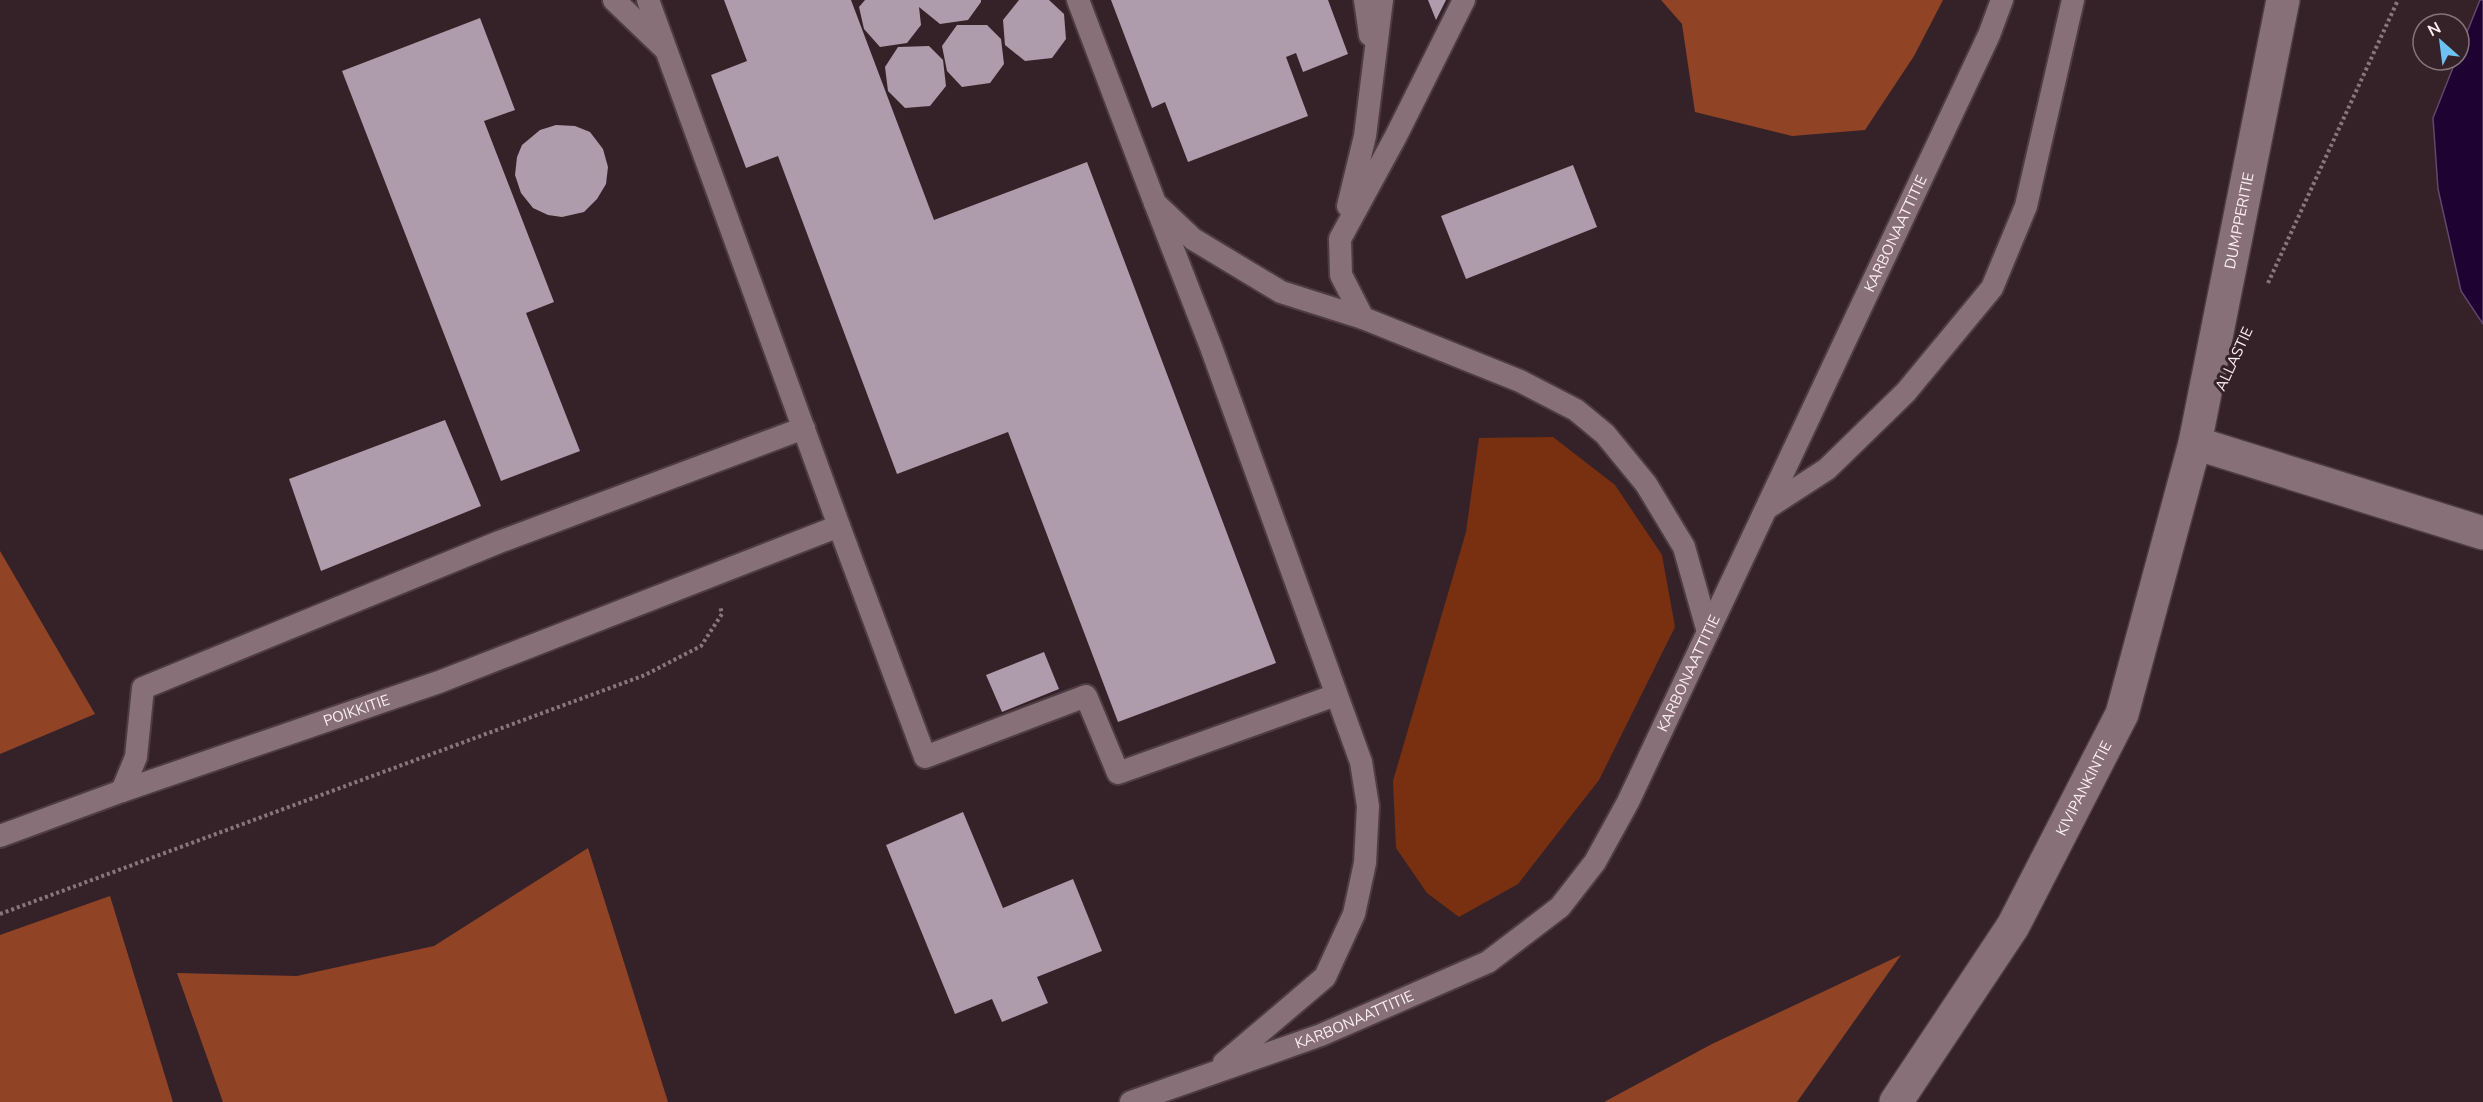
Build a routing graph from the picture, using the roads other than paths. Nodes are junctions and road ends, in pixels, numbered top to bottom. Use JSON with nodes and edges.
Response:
{"nodes":[{"id":1,"x":614,"y":0,"type":"edge"},
{"id":2,"x":648,"y":0,"type":"edge"},
{"id":3,"x":1078,"y":0,"type":"edge"},
{"id":4,"x":1365,"y":0,"type":"edge"},
{"id":5,"x":1382,"y":0,"type":"edge"},
{"id":6,"x":1464,"y":0,"type":"edge"},
{"id":7,"x":2002,"y":0,"type":"edge"},
{"id":8,"x":2073,"y":0,"type":"edge"},
{"id":9,"x":2283,"y":0,"type":"edge"},
{"id":10,"x":667,"y":51,"type":"junction"},
{"id":11,"x":1374,"y":64,"type":"junction"},
{"id":12,"x":1155,"y":203,"type":"junction"},
{"id":13,"x":1340,"y":239,"type":"junction"},
{"id":14,"x":1363,"y":318,"type":"junction"},
{"id":15,"x":804,"y":428,"type":"junction"},
{"id":16,"x":2195,"y":443,"type":"junction"},
{"id":17,"x":1767,"y":508,"type":"junction"},
{"id":18,"x":839,"y":526,"type":"junction"},
{"id":19,"x":2483,"y":533,"type":"edge"},
{"id":20,"x":1708,"y":633,"type":"junction"},
{"id":21,"x":1336,"y":695,"type":"junction"},
{"id":22,"x":122,"y":791,"type":"junction"},
{"id":23,"x":0,"y":836,"type":"edge"},
{"id":24,"x":1211,"y":1074,"type":"junction"},
{"id":25,"x":1131,"y":1102,"type":"edge"},
{"id":26,"x":1896,"y":1102,"type":"edge"}],
"edges":[{"from":1,"to":10,"type":"lane"},
{"from":2,"to":10,"type":"lane"},
{"from":3,"to":12,"type":"lane"},
{"from":4,"to":11,"type":"lane"},
{"from":5,"to":11,"type":"lane"},
{"from":6,"to":13,"type":"lane"},
{"from":7,"to":17,"type":"lane","name":"KARBONAATTITIE"},
{"from":8,"to":17,"type":"lane"},
{"from":9,"to":16,"type":"street","name":"DUMPPERITIE"},
{"from":10,"to":15,"type":"lane"},
{"from":11,"to":13,"type":"lane"},
{"from":12,"to":14,"type":"lane"},
{"from":12,"to":21,"type":"lane"},
{"from":13,"to":14,"type":"lane"},
{"from":14,"to":20,"type":"lane"},
{"from":15,"to":18,"type":"lane"},
{"from":15,"to":22,"type":"lane"},
{"from":16,"to":19,"type":"street"},
{"from":16,"to":26,"type":"street","name":"KIVIPANKINTIE"},
{"from":17,"to":20,"type":"lane","name":"KARBONAATTITIE"},
{"from":18,"to":21,"type":"lane"},
{"from":18,"to":22,"type":"lane","name":"POIKKITIE"},
{"from":20,"to":24,"type":"lane","name":"KARBONAATTITIE"},
{"from":21,"to":24,"type":"lane"},
{"from":22,"to":23,"type":"lane","name":"POIKKITIE"},
{"from":24,"to":25,"type":"lane","name":"KARBONAATTITIE"}]}
